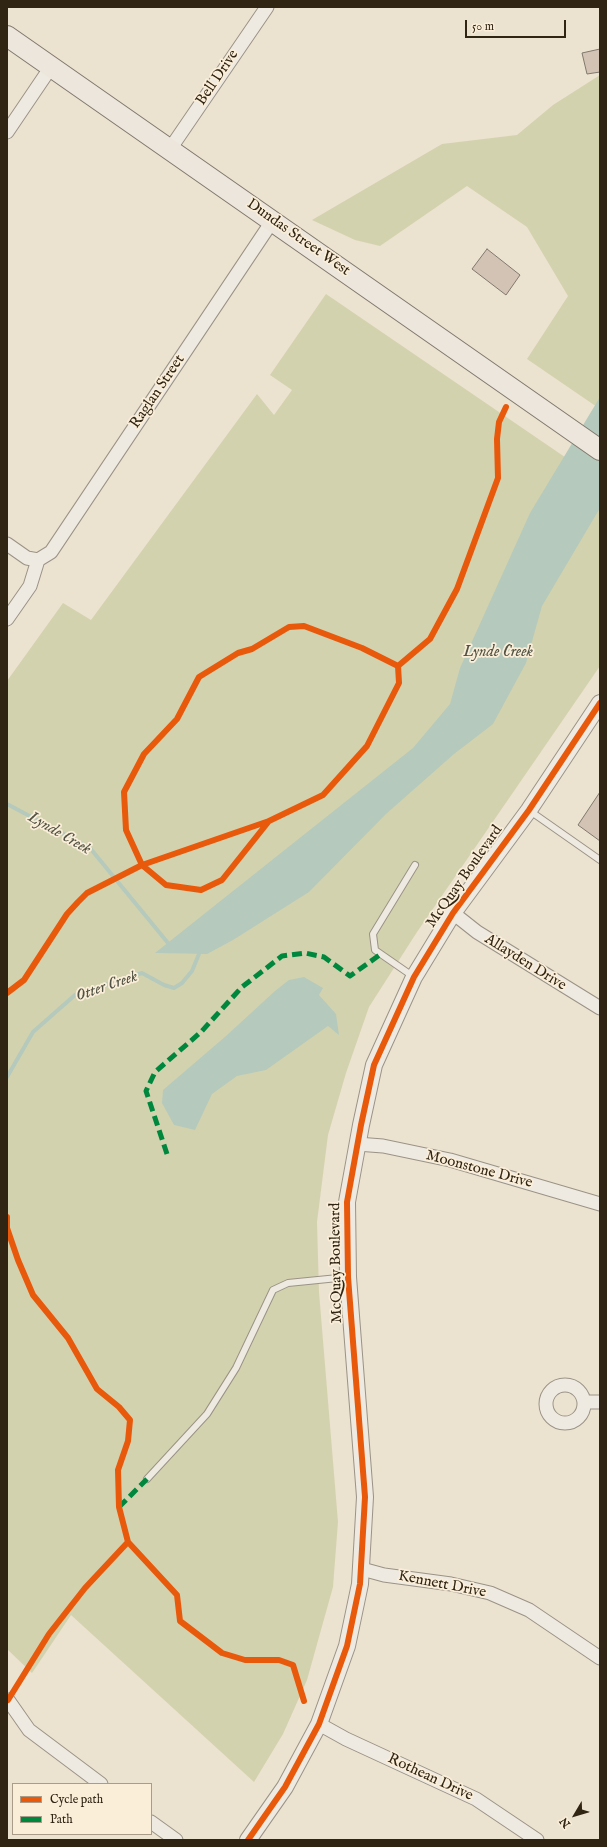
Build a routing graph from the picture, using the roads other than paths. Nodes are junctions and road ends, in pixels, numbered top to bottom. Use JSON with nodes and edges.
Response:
{"nodes":[{"id":1,"x":267,"y":7,"type":"edge"},
{"id":2,"x":7,"y":36,"type":"edge"},
{"id":3,"x":51,"y":67,"type":"junction"},
{"id":4,"x":7,"y":132,"type":"edge"},
{"id":5,"x":170,"y":149,"type":"junction"},
{"id":6,"x":273,"y":220,"type":"junction"},
{"id":7,"x":594,"y":445,"type":"edge"},
{"id":8,"x":7,"y":544,"type":"edge"},
{"id":9,"x":38,"y":560,"type":"junction"},
{"id":10,"x":7,"y":619,"type":"edge"},
{"id":11,"x":600,"y":703,"type":"edge"},
{"id":12,"x":529,"y":810,"type":"junction"},
{"id":13,"x":600,"y":860,"type":"edge"},
{"id":14,"x":415,"y":865,"type":"dead end"},
{"id":15,"x":453,"y":913,"type":"junction"},
{"id":16,"x":414,"y":977,"type":"junction"},
{"id":17,"x":600,"y":1008,"type":"edge"},
{"id":18,"x":357,"y":1144,"type":"junction"},
{"id":19,"x":600,"y":1204,"type":"edge"},
{"id":20,"x":348,"y":1277,"type":"junction"},
{"id":21,"x":584,"y":1402,"type":"dead end"},
{"id":22,"x":600,"y":1402,"type":"edge"},
{"id":23,"x":147,"y":1479,"type":"dead end"},
{"id":24,"x":362,"y":1569,"type":"junction"},
{"id":25,"x":600,"y":1658,"type":"edge"},
{"id":26,"x":8,"y":1700,"type":"dead end"},
{"id":27,"x":319,"y":1724,"type":"junction"},
{"id":28,"x":100,"y":1783,"type":"edge"},
{"id":29,"x":152,"y":1823,"type":"edge"},
{"id":30,"x":176,"y":1840,"type":"edge"},
{"id":31,"x":248,"y":1840,"type":"edge"},
{"id":32,"x":537,"y":1840,"type":"edge"}],
"edges":[{"from":1,"to":5,"type":"street","name":"Bell Drive"},
{"from":2,"to":3,"type":"main road","name":"Dundas Street West"},
{"from":3,"to":4,"type":"street"},
{"from":3,"to":5,"type":"main road","name":"Dundas Street West"},
{"from":5,"to":6,"type":"main road","name":"Dundas Street West"},
{"from":6,"to":7,"type":"main road","name":"Dundas Street West"},
{"from":6,"to":9,"type":"street","name":"Raglan Street"},
{"from":8,"to":9,"type":"street"},
{"from":9,"to":10,"type":"street"},
{"from":11,"to":12,"type":"street","name":"McQuay Boulevard"},
{"from":12,"to":13,"type":"lane"},
{"from":12,"to":15,"type":"street","name":"McQuay Boulevard"},
{"from":14,"to":16,"type":"lane"},
{"from":15,"to":16,"type":"street","name":"McQuay Boulevard"},
{"from":15,"to":17,"type":"street","name":"Allayden Drive"},
{"from":16,"to":18,"type":"street","name":"McQuay Boulevard"},
{"from":18,"to":19,"type":"street","name":"Moonstone Drive"},
{"from":18,"to":20,"type":"street","name":"McQuay Boulevard"},
{"from":20,"to":23,"type":"lane"},
{"from":20,"to":24,"type":"street","name":"McQuay Boulevard"},
{"from":21,"to":22,"type":"street"},
{"from":24,"to":25,"type":"street","name":"Kennett Drive"},
{"from":24,"to":27,"type":"street","name":"McQuay Boulevard"},
{"from":26,"to":28,"type":"street"},
{"from":27,"to":31,"type":"street","name":"McQuay Boulevard"},
{"from":27,"to":32,"type":"street","name":"Rothean Drive"},
{"from":29,"to":30,"type":"street"}]}
